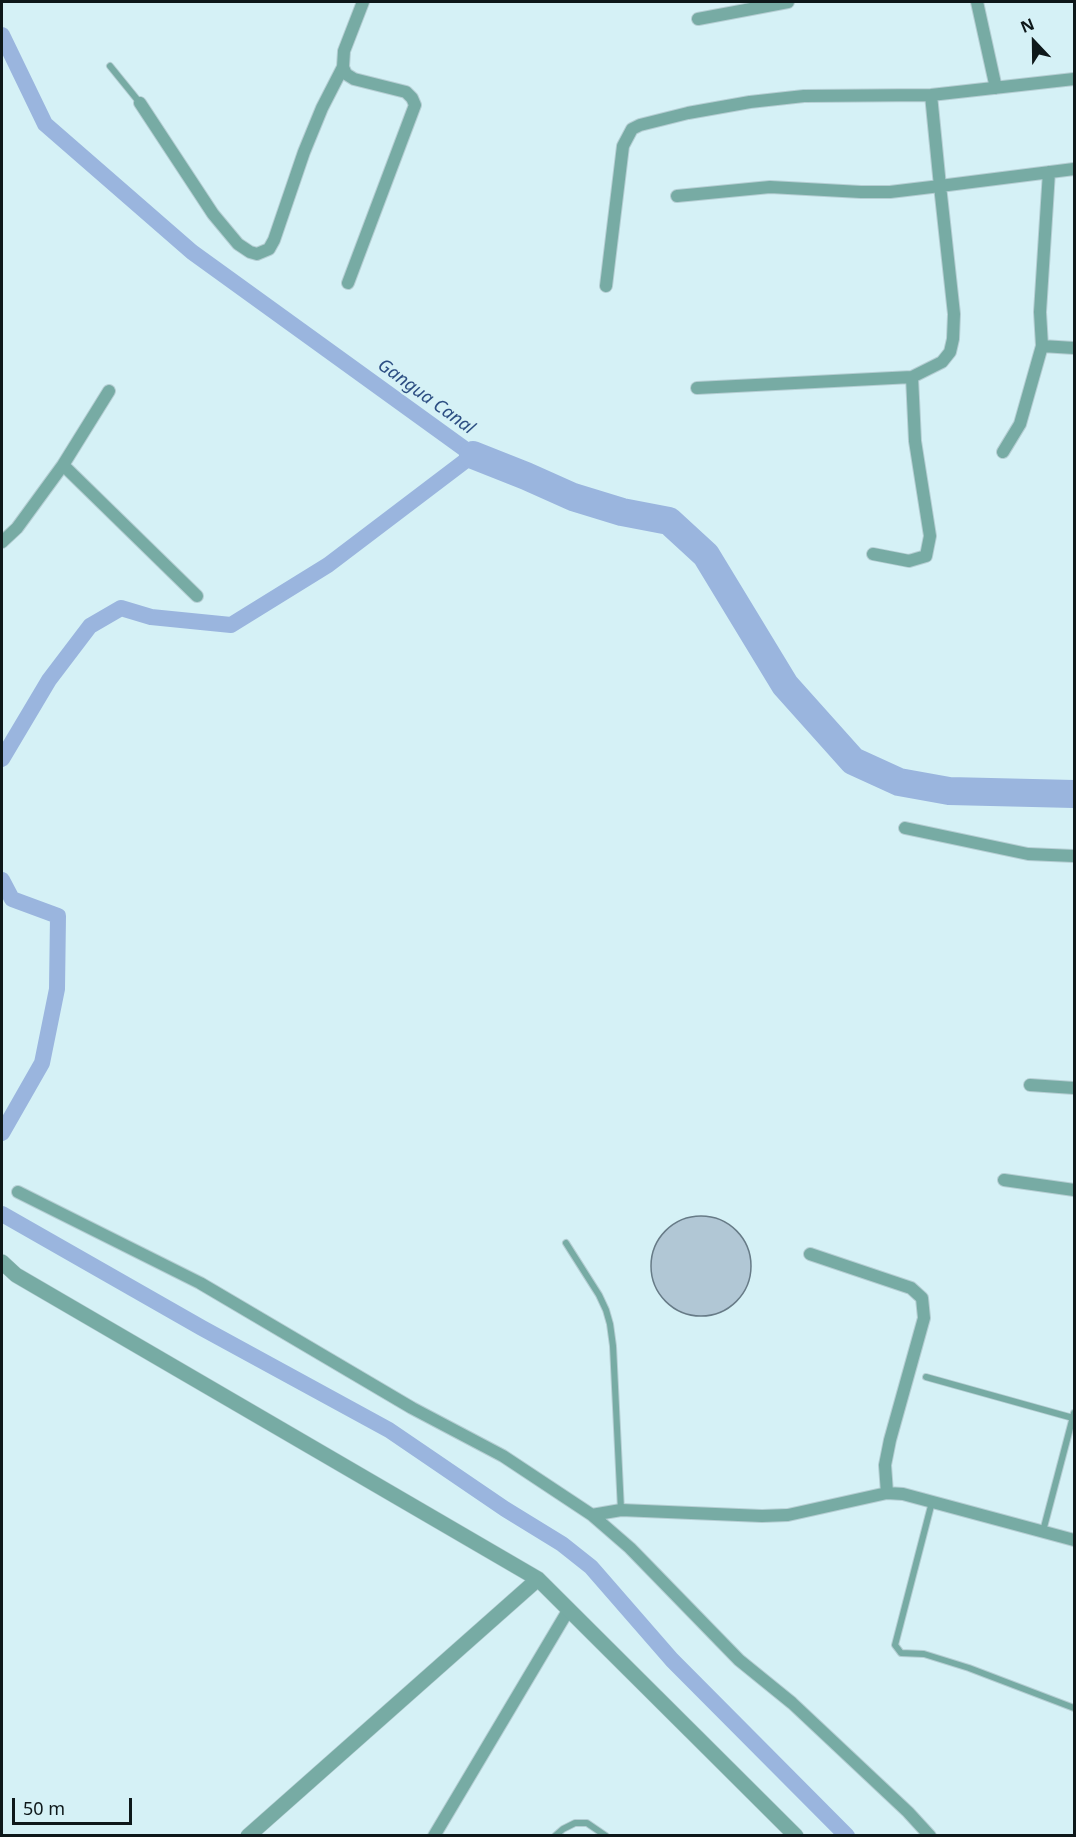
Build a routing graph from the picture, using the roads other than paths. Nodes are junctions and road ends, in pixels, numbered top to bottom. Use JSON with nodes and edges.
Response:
{"nodes":[{"id":1,"x":363,"y":2,"type":"edge"},
{"id":2,"x":788,"y":2,"type":"edge"},
{"id":3,"x":977,"y":2,"type":"edge"},
{"id":4,"x":698,"y":19,"type":"dead end"},
{"id":5,"x":110,"y":66,"type":"dead end"},
{"id":6,"x":343,"y":67,"type":"junction"},
{"id":7,"x":1074,"y":79,"type":"edge"},
{"id":8,"x":996,"y":88,"type":"junction"},
{"id":9,"x":931,"y":95,"type":"junction"},
{"id":10,"x":140,"y":103,"type":"joint"},
{"id":11,"x":1074,"y":169,"type":"edge"},
{"id":12,"x":1049,"y":172,"type":"junction"},
{"id":13,"x":940,"y":186,"type":"junction"},
{"id":14,"x":677,"y":196,"type":"dead end"},
{"id":15,"x":348,"y":283,"type":"dead end"},
{"id":16,"x":606,"y":286,"type":"dead end"},
{"id":17,"x":1042,"y":346,"type":"junction"},
{"id":18,"x":1074,"y":348,"type":"edge"},
{"id":19,"x":912,"y":377,"type":"junction"},
{"id":20,"x":697,"y":388,"type":"dead end"},
{"id":21,"x":109,"y":391,"type":"dead end"},
{"id":22,"x":1003,"y":452,"type":"dead end"},
{"id":23,"x":63,"y":465,"type":"junction"},
{"id":24,"x":2,"y":542,"type":"edge"},
{"id":25,"x":873,"y":554,"type":"dead end"},
{"id":26,"x":197,"y":596,"type":"dead end"},
{"id":27,"x":905,"y":828,"type":"dead end"},
{"id":28,"x":1074,"y":855,"type":"edge"},
{"id":29,"x":1030,"y":1085,"type":"dead end"},
{"id":30,"x":1074,"y":1088,"type":"edge"},
{"id":31,"x":1004,"y":1180,"type":"dead end"},
{"id":32,"x":1074,"y":1190,"type":"edge"},
{"id":33,"x":18,"y":1192,"type":"dead end"},
{"id":34,"x":566,"y":1244,"type":"dead end"},
{"id":35,"x":810,"y":1254,"type":"dead end"},
{"id":36,"x":2,"y":1262,"type":"edge"},
{"id":37,"x":926,"y":1377,"type":"dead end"},
{"id":38,"x":1074,"y":1415,"type":"edge"},
{"id":39,"x":887,"y":1493,"type":"junction"},
{"id":40,"x":932,"y":1502,"type":"junction"},
{"id":41,"x":621,"y":1510,"type":"junction"},
{"id":42,"x":592,"y":1515,"type":"junction"},
{"id":43,"x":1043,"y":1531,"type":"junction"},
{"id":44,"x":1074,"y":1540,"type":"edge"},
{"id":45,"x":538,"y":1579,"type":"junction"},
{"id":46,"x":569,"y":1609,"type":"junction"},
{"id":47,"x":1074,"y":1708,"type":"edge"},
{"id":48,"x":248,"y":1836,"type":"edge"},
{"id":49,"x":434,"y":1836,"type":"edge"},
{"id":50,"x":555,"y":1836,"type":"edge"},
{"id":51,"x":606,"y":1836,"type":"edge"},
{"id":52,"x":796,"y":1836,"type":"edge"},
{"id":53,"x":930,"y":1836,"type":"edge"}],
"edges":[{"from":1,"to":6,"type":"street"},
{"from":2,"to":4,"type":"street"},
{"from":3,"to":8,"type":"street"},
{"from":5,"to":10,"type":"lane"},
{"from":6,"to":10,"type":"street"},
{"from":6,"to":15,"type":"street"},
{"from":7,"to":8,"type":"street"},
{"from":8,"to":9,"type":"street"},
{"from":9,"to":13,"type":"street"},
{"from":9,"to":16,"type":"street"},
{"from":11,"to":12,"type":"street"},
{"from":12,"to":13,"type":"street"},
{"from":12,"to":17,"type":"street"},
{"from":13,"to":14,"type":"street"},
{"from":13,"to":19,"type":"street"},
{"from":17,"to":18,"type":"street"},
{"from":17,"to":22,"type":"street"},
{"from":19,"to":20,"type":"street"},
{"from":19,"to":25,"type":"street"},
{"from":21,"to":23,"type":"street"},
{"from":23,"to":24,"type":"street"},
{"from":23,"to":26,"type":"street"},
{"from":27,"to":28,"type":"street"},
{"from":29,"to":30,"type":"street"},
{"from":31,"to":32,"type":"street"},
{"from":33,"to":42,"type":"street"},
{"from":34,"to":41,"type":"lane"},
{"from":35,"to":39,"type":"street"},
{"from":36,"to":45,"type":"street"},
{"from":37,"to":38,"type":"lane"},
{"from":38,"to":43,"type":"lane"},
{"from":39,"to":40,"type":"street"},
{"from":39,"to":41,"type":"street"},
{"from":40,"to":43,"type":"street"},
{"from":40,"to":47,"type":"lane"},
{"from":41,"to":42,"type":"street"},
{"from":42,"to":53,"type":"street"},
{"from":43,"to":44,"type":"street"},
{"from":45,"to":46,"type":"street"},
{"from":45,"to":48,"type":"street"},
{"from":46,"to":49,"type":"street"},
{"from":46,"to":52,"type":"street"},
{"from":50,"to":51,"type":"lane"}]}
